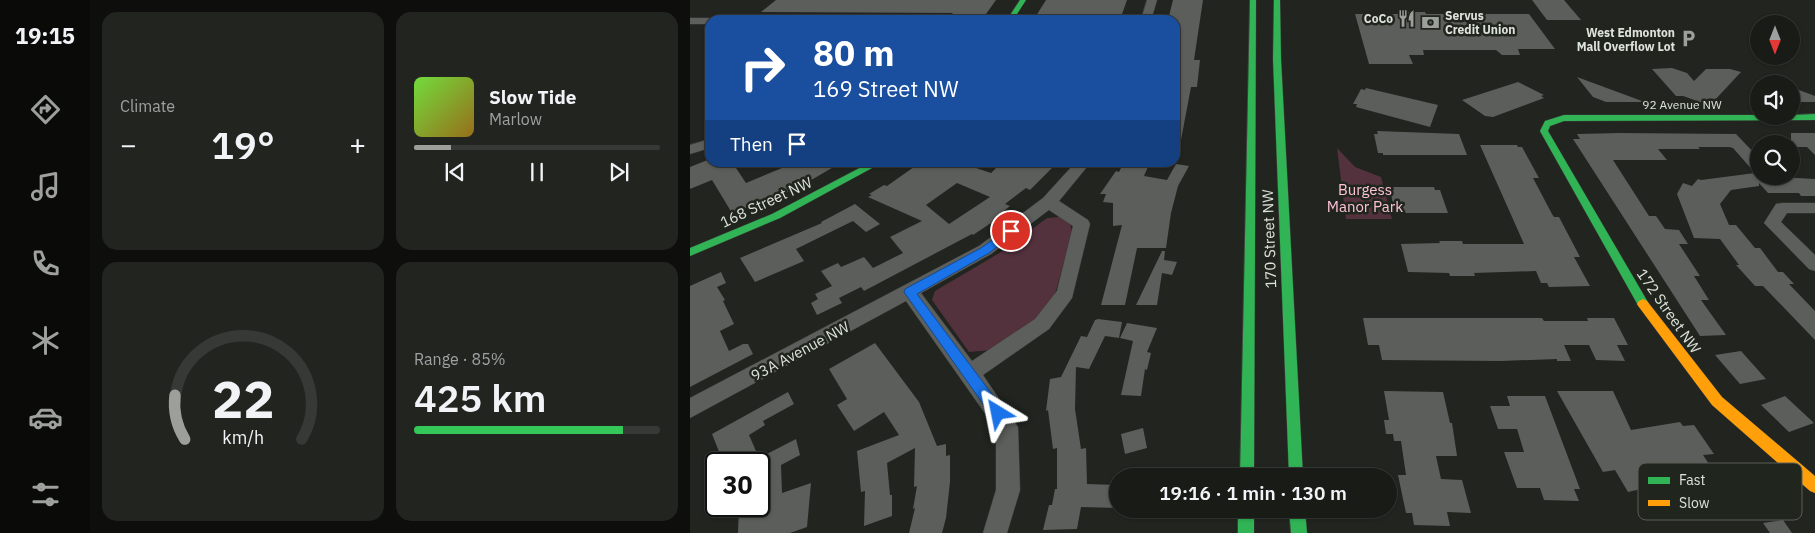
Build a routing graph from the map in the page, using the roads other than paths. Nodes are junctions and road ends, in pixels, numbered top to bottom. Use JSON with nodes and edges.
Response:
{"nodes":[{"id":1,"x":1023,"y":0,"type":"edge"},
{"id":2,"x":1152,"y":0,"type":"edge"},
{"id":3,"x":1252,"y":0,"type":"edge"},
{"id":4,"x":1277,"y":0,"type":"edge"},
{"id":5,"x":1013,"y":15,"type":"edge"},
{"id":6,"x":1148,"y":15,"type":"edge"},
{"id":7,"x":690,"y":21,"type":"edge"},
{"id":8,"x":705,"y":21,"type":"edge"},
{"id":9,"x":1815,"y":117,"type":"edge"},
{"id":10,"x":1549,"y":121,"type":"joint"},
{"id":11,"x":705,"y":145,"type":"edge"},
{"id":12,"x":690,"y":150,"type":"edge"},
{"id":13,"x":869,"y":167,"type":"edge"},
{"id":14,"x":1080,"y":167,"type":"edge"},
{"id":15,"x":1049,"y":202,"type":"junction"},
{"id":16,"x":1815,"y":208,"type":"edge"},
{"id":17,"x":690,"y":252,"type":"edge"},
{"id":18,"x":1815,"y":265,"type":"edge"},
{"id":19,"x":910,"y":292,"type":"junction"},
{"id":20,"x":970,"y":373,"type":"junction"},
{"id":21,"x":690,"y":409,"type":"edge"},
{"id":22,"x":1788,"y":463,"type":"edge"},
{"id":23,"x":1247,"y":468,"type":"edge"},
{"id":24,"x":1296,"y":468,"type":"edge"},
{"id":25,"x":1802,"y":475,"type":"edge"},
{"id":26,"x":1815,"y":486,"type":"edge"},
{"id":27,"x":1246,"y":518,"type":"edge"},
{"id":28,"x":1298,"y":518,"type":"edge"},
{"id":29,"x":995,"y":533,"type":"edge"},
{"id":30,"x":1246,"y":533,"type":"edge"},
{"id":31,"x":1299,"y":533,"type":"edge"}],
"edges":[{"from":1,"to":5,"type":"main road"},
{"from":2,"to":6,"type":"street"},
{"from":3,"to":23,"type":"main road","name":"170 Street NW"},
{"from":4,"to":24,"type":"main road","name":"170 Street NW"},
{"from":7,"to":8,"type":"street"},
{"from":9,"to":10,"type":"main road","name":"92 Avenue NW"},
{"from":10,"to":22,"type":"main road","name":"172 Street NW"},
{"from":11,"to":12,"type":"street"},
{"from":13,"to":17,"type":"main road","name":"168 Street NW"},
{"from":14,"to":15,"type":"street","name":"93A Avenue NW"},
{"from":15,"to":19,"type":"street","name":"93A Avenue NW"},
{"from":15,"to":20,"type":"street"},
{"from":16,"to":18,"type":"street"},
{"from":19,"to":20,"type":"street"},
{"from":19,"to":21,"type":"street","name":"93A Avenue NW"},
{"from":20,"to":29,"type":"street"},
{"from":25,"to":26,"type":"main road","name":"172 Street NW"},
{"from":27,"to":30,"type":"main road"},
{"from":28,"to":31,"type":"main road"}]}
